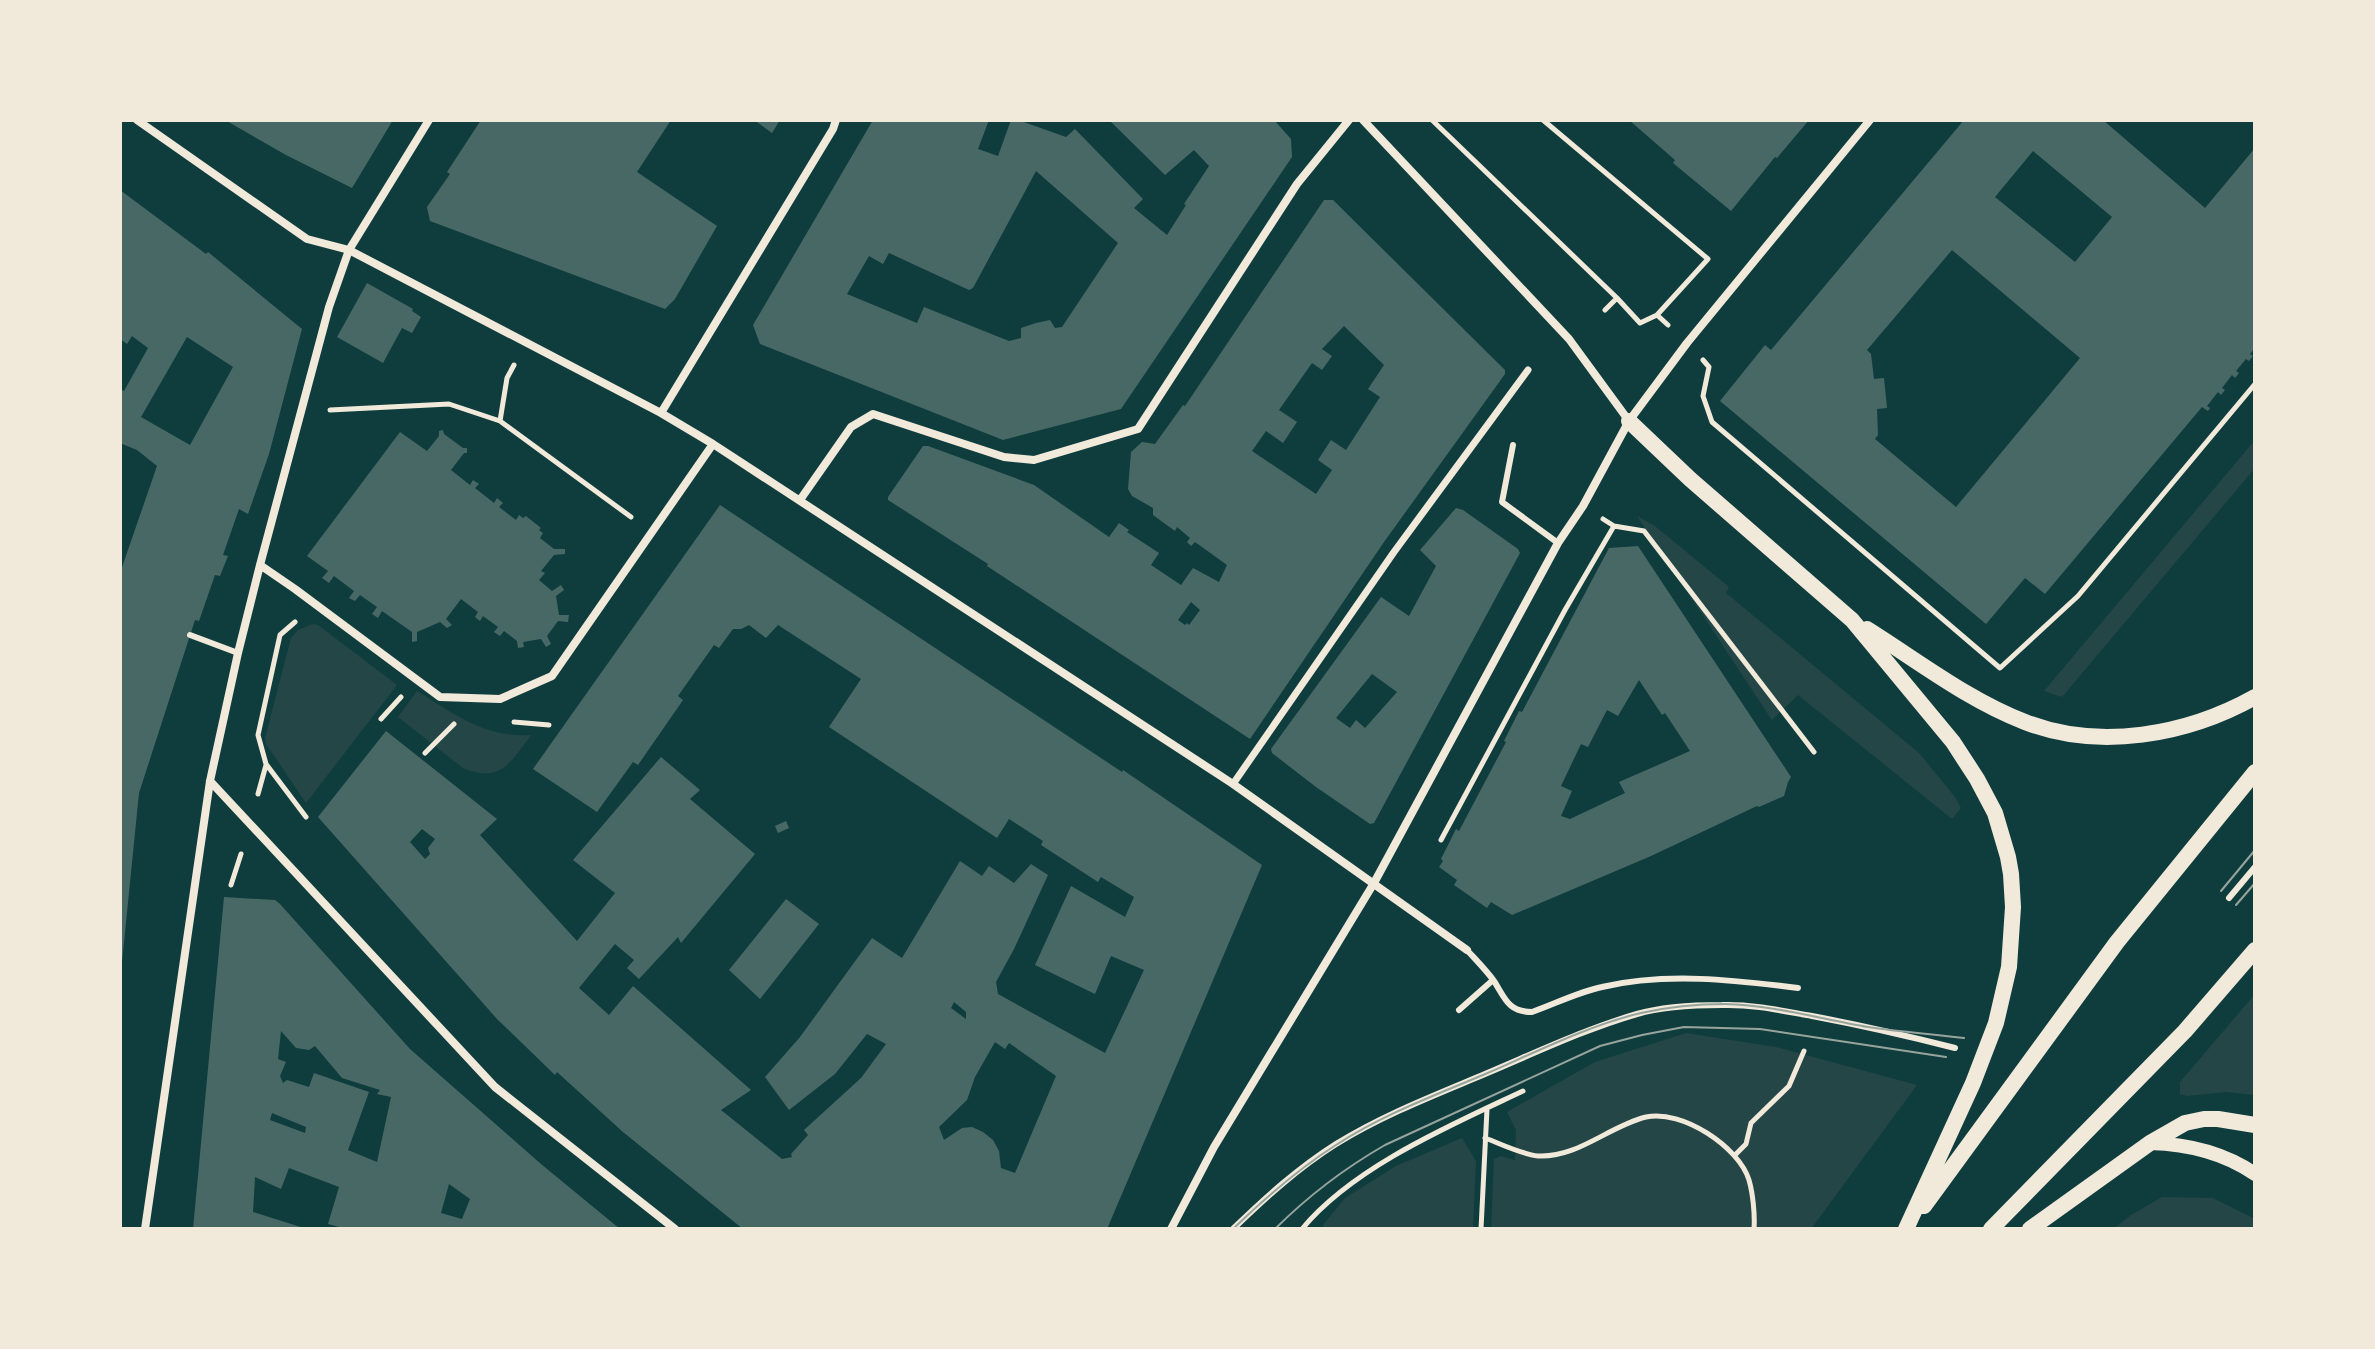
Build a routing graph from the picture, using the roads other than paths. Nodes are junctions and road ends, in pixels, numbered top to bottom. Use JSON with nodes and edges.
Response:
{"nodes":[{"id":1,"x":137,"y":120,"type":"edge"},
{"id":2,"x":429,"y":120,"type":"edge"},
{"id":3,"x":836,"y":120,"type":"edge"},
{"id":4,"x":1349,"y":120,"type":"edge"},
{"id":5,"x":1363,"y":120,"type":"edge"},
{"id":6,"x":1870,"y":120,"type":"edge"},
{"id":7,"x":349,"y":250,"type":"junction"},
{"id":8,"x":1528,"y":370,"type":"dead end"},
{"id":9,"x":661,"y":413,"type":"junction"},
{"id":10,"x":1629,"y":421,"type":"junction"},
{"id":11,"x":713,"y":444,"type":"junction"},
{"id":12,"x":1513,"y":445,"type":"dead end"},
{"id":13,"x":800,"y":500,"type":"junction"},
{"id":14,"x":1558,"y":543,"type":"junction"},
{"id":15,"x":260,"y":565,"type":"junction"},
{"id":16,"x":1852,"y":620,"type":"junction"},
{"id":17,"x":190,"y":635,"type":"dead end"},
{"id":18,"x":238,"y":653,"type":"junction"},
{"id":19,"x":2251,"y":699,"type":"edge"},
{"id":20,"x":2255,"y":772,"type":"edge"},
{"id":21,"x":210,"y":781,"type":"junction"},
{"id":22,"x":1233,"y":784,"type":"junction"},
{"id":23,"x":2255,"y":867,"type":"edge"},
{"id":24,"x":1374,"y":883,"type":"junction"},
{"id":25,"x":2229,"y":898,"type":"dead end"},
{"id":26,"x":1467,"y":950,"type":"joint"},
{"id":27,"x":2255,"y":950,"type":"edge"},
{"id":28,"x":1493,"y":980,"type":"junction"},
{"id":29,"x":1798,"y":988,"type":"dead end"},
{"id":30,"x":1459,"y":1010,"type":"dead end"},
{"id":31,"x":1955,"y":1048,"type":"dead end"},
{"id":32,"x":2255,"y":1125,"type":"edge"},
{"id":33,"x":2150,"y":1143,"type":"junction"},
{"id":34,"x":2255,"y":1174,"type":"edge"},
{"id":35,"x":145,"y":1229,"type":"edge"},
{"id":36,"x":675,"y":1229,"type":"edge"},
{"id":37,"x":1171,"y":1229,"type":"edge"},
{"id":38,"x":1233,"y":1229,"type":"edge"},
{"id":39,"x":1906,"y":1229,"type":"edge"},
{"id":40,"x":1991,"y":1229,"type":"edge"},
{"id":41,"x":2030,"y":1229,"type":"edge"}],
"edges":[{"from":1,"to":7,"type":"street"},
{"from":2,"to":7,"type":"street"},
{"from":3,"to":9,"type":"street"},
{"from":4,"to":13,"type":"street"},
{"from":5,"to":10,"type":"street"},
{"from":6,"to":10,"type":"street"},
{"from":7,"to":9,"type":"street"},
{"from":7,"to":15,"type":"street"},
{"from":8,"to":22,"type":"street"},
{"from":9,"to":11,"type":"street"},
{"from":10,"to":14,"type":"street"},
{"from":10,"to":16,"type":"main road"},
{"from":11,"to":13,"type":"street"},
{"from":11,"to":15,"type":"street"},
{"from":12,"to":14,"type":"lane"},
{"from":13,"to":22,"type":"street"},
{"from":14,"to":24,"type":"street"},
{"from":15,"to":18,"type":"street"},
{"from":16,"to":19,"type":"main road"},
{"from":16,"to":39,"type":"main road"},
{"from":17,"to":18,"type":"lane"},
{"from":18,"to":21,"type":"street"},
{"from":20,"to":39,"type":"main road"},
{"from":21,"to":35,"type":"street"},
{"from":21,"to":36,"type":"street"},
{"from":22,"to":24,"type":"street"},
{"from":23,"to":25,"type":"lane"},
{"from":24,"to":26,"type":"street"},
{"from":24,"to":37,"type":"street"},
{"from":26,"to":28,"type":"lane"},
{"from":27,"to":40,"type":"main road"},
{"from":28,"to":29,"type":"lane"},
{"from":28,"to":30,"type":"lane"},
{"from":31,"to":38,"type":"lane"},
{"from":32,"to":33,"type":"main road"},
{"from":33,"to":34,"type":"street"},
{"from":33,"to":41,"type":"main road"}]}
